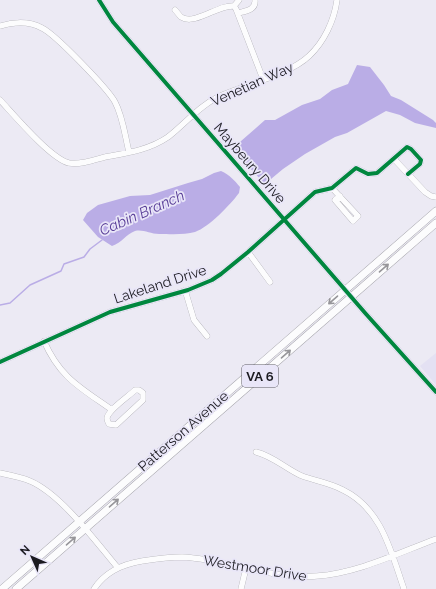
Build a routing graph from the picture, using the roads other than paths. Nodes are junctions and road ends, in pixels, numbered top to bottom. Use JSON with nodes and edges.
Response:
{"nodes":[{"id":1,"x":99,"y":0,"type":"edge"},
{"id":2,"x":239,"y":0,"type":"edge"},
{"id":3,"x":255,"y":0,"type":"edge"},
{"id":4,"x":337,"y":0,"type":"edge"},
{"id":5,"x":234,"y":6,"type":"junction"},
{"id":6,"x":175,"y":10,"type":"dead end"},
{"id":7,"x":238,"y":13,"type":"junction"},
{"id":8,"x":0,"y":26,"type":"edge"},
{"id":9,"x":263,"y":79,"type":"junction"},
{"id":10,"x":0,"y":100,"type":"edge"},
{"id":11,"x":194,"y":115,"type":"junction"},
{"id":12,"x":129,"y":152,"type":"junction"},
{"id":13,"x":394,"y":158,"type":"junction"},
{"id":14,"x":408,"y":174,"type":"junction"},
{"id":15,"x":332,"y":188,"type":"junction"},
{"id":16,"x":340,"y":196,"type":"dead end"},
{"id":17,"x":436,"y":197,"type":"edge"},
{"id":18,"x":436,"y":211,"type":"edge"},
{"id":19,"x":285,"y":220,"type":"junction"},
{"id":20,"x":436,"y":223,"type":"edge"},
{"id":21,"x":248,"y":252,"type":"junction"},
{"id":22,"x":270,"y":282,"type":"dead end"},
{"id":23,"x":346,"y":289,"type":"junction"},
{"id":24,"x":184,"y":290,"type":"junction"},
{"id":25,"x":352,"y":296,"type":"junction"},
{"id":26,"x":207,"y":336,"type":"dead end"},
{"id":27,"x":44,"y":341,"type":"junction"},
{"id":28,"x":0,"y":362,"type":"edge"},
{"id":29,"x":436,"y":392,"type":"edge"},
{"id":30,"x":112,"y":410,"type":"junction"},
{"id":31,"x":256,"y":452,"type":"dead end"},
{"id":32,"x":0,"y":474,"type":"edge"},
{"id":33,"x":79,"y":522,"type":"junction"},
{"id":34,"x":85,"y":529,"type":"junction"},
{"id":35,"x":436,"y":539,"type":"edge"},
{"id":36,"x":392,"y":555,"type":"junction"},
{"id":37,"x":118,"y":568,"type":"junction"},
{"id":38,"x":246,"y":568,"type":"junction"},
{"id":39,"x":2,"y":589,"type":"edge"},
{"id":40,"x":16,"y":589,"type":"edge"},
{"id":41,"x":94,"y":589,"type":"edge"},
{"id":42,"x":241,"y":589,"type":"edge"},
{"id":43,"x":404,"y":589,"type":"edge"}],
"edges":[{"from":1,"to":11,"type":"street","name":"Maybeury Drive"},
{"from":2,"to":5,"type":"street"},
{"from":3,"to":7,"type":"street"},
{"from":4,"to":9,"type":"street","name":"Venetian Way"},
{"from":5,"to":6,"type":"street"},
{"from":5,"to":7,"type":"street"},
{"from":7,"to":9,"type":"street"},
{"from":8,"to":12,"type":"street"},
{"from":9,"to":11,"type":"street","name":"Venetian Way"},
{"from":10,"to":12,"type":"street","name":"Venetian Way"},
{"from":11,"to":12,"type":"street","name":"Venetian Way"},
{"from":11,"to":19,"type":"street","name":"Maybeury Drive"},
{"from":13,"to":14,"type":"street"},
{"from":13,"to":14,"type":"street","name":"Lakeland Drive"},
{"from":13,"to":15,"type":"street","name":"Lakeland Drive"},
{"from":14,"to":17,"type":"street"},
{"from":15,"to":16,"type":"street"},
{"from":15,"to":19,"type":"street","name":"Lakeland Drive"},
{"from":18,"to":23,"type":"main road","name":"Patterson Avenue","number":"VA 6"},
{"from":19,"to":21,"type":"street","name":"Lakeland Drive"},
{"from":19,"to":23,"type":"street","name":"Maybeury Drive"},
{"from":25,"to":20,"type":"main road","name":"Patterson Avenue","number":"VA 6","one_way":true},
{"from":21,"to":22,"type":"street"},
{"from":21,"to":24,"type":"street","name":"Lakeland Drive"},
{"from":23,"to":25,"type":"street","name":"Maybeury Drive"},
{"from":23,"to":33,"type":"main road","name":"Patterson Avenue","number":"VA 6","one_way":true},
{"from":24,"to":26,"type":"street"},
{"from":24,"to":27,"type":"street","name":"Lakeland Drive"},
{"from":25,"to":29,"type":"street","name":"Maybeury Drive"},
{"from":34,"to":25,"type":"main road","name":"Patterson Avenue","number":"VA 6","one_way":true},
{"from":27,"to":28,"type":"street","name":"Lakeland Drive"},
{"from":27,"to":30,"type":"street"},
{"from":30,"to":30,"type":"street"},
{"from":31,"to":36,"type":"street"},
{"from":32,"to":33,"type":"street"},
{"from":33,"to":34,"type":"street"},
{"from":33,"to":39,"type":"main road","name":"Patterson Avenue","number":"VA 6"},
{"from":34,"to":37,"type":"street"},
{"from":40,"to":34,"type":"main road","name":"Patterson Avenue","number":"VA 6","one_way":true},
{"from":35,"to":36,"type":"street","name":"Westmoor Drive"},
{"from":36,"to":38,"type":"street","name":"Westmoor Drive"},
{"from":36,"to":43,"type":"street"},
{"from":37,"to":38,"type":"street","name":"Westmoor Drive"},
{"from":37,"to":41,"type":"street","name":"Westmoor Drive"},
{"from":38,"to":42,"type":"street"}]}
